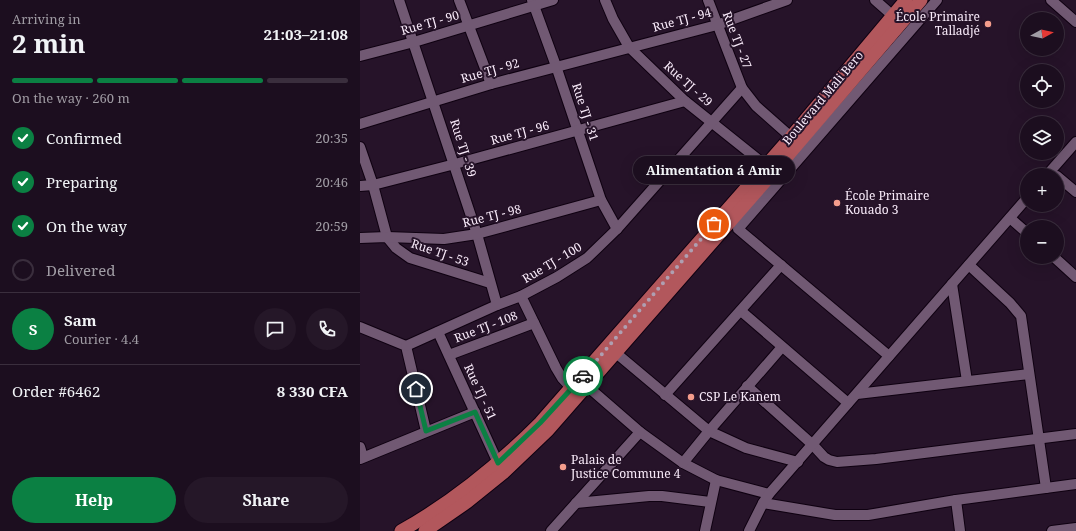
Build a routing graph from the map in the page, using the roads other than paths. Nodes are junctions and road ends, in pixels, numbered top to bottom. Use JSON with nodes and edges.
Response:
{"nodes":[{"id":1,"x":400,"y":0,"type":"edge"},
{"id":2,"x":459,"y":0,"type":"edge"},
{"id":3,"x":553,"y":0,"type":"edge"},
{"id":4,"x":605,"y":0,"type":"edge"},
{"id":5,"x":708,"y":0,"type":"edge"},
{"id":6,"x":786,"y":0,"type":"edge"},
{"id":7,"x":875,"y":0,"type":"edge"},
{"id":8,"x":906,"y":0,"type":"edge"},
{"id":9,"x":921,"y":0,"type":"edge"},
{"id":10,"x":937,"y":0,"type":"edge"},
{"id":11,"x":1051,"y":0,"type":"edge"},
{"id":12,"x":533,"y":3,"type":"edge"},
{"id":13,"x":892,"y":16,"type":"junction"},
{"id":14,"x":1076,"y":22,"type":"edge"},
{"id":15,"x":469,"y":25,"type":"junction"},
{"id":16,"x":717,"y":25,"type":"junction"},
{"id":17,"x":414,"y":42,"type":"junction"},
{"id":18,"x":629,"y":47,"type":"junction"},
{"id":19,"x":360,"y":56,"type":"edge"},
{"id":20,"x":556,"y":66,"type":"junction"},
{"id":21,"x":491,"y":84,"type":"junction"},
{"id":22,"x":742,"y":88,"type":"junction"},
{"id":23,"x":686,"y":101,"type":"junction"},
{"id":24,"x":434,"y":102,"type":"junction"},
{"id":25,"x":711,"y":122,"type":"junction"},
{"id":26,"x":360,"y":124,"type":"edge"},
{"id":27,"x":578,"y":131,"type":"junction"},
{"id":28,"x":791,"y":137,"type":"junction"},
{"id":29,"x":1076,"y":142,"type":"edge"},
{"id":30,"x":360,"y":147,"type":"edge"},
{"id":31,"x":455,"y":164,"type":"junction"},
{"id":32,"x":788,"y":164,"type":"junction"},
{"id":33,"x":1057,"y":168,"type":"edge"},
{"id":34,"x":769,"y":169,"type":"junction"},
{"id":35,"x":1064,"y":183,"type":"edge"},
{"id":36,"x":373,"y":185,"type":"junction"},
{"id":37,"x":360,"y":186,"type":"edge"},
{"id":38,"x":1076,"y":192,"type":"edge"},
{"id":39,"x":601,"y":200,"type":"junction"},
{"id":40,"x":1020,"y":206,"type":"edge"},
{"id":41,"x":1010,"y":218,"type":"junction"},
{"id":42,"x":1020,"y":227,"type":"edge"},
{"id":43,"x":617,"y":229,"type":"junction"},
{"id":44,"x":477,"y":234,"type":"junction"},
{"id":45,"x":387,"y":237,"type":"junction"},
{"id":46,"x":360,"y":238,"type":"edge"},
{"id":47,"x":1062,"y":264,"type":"edge"},
{"id":48,"x":781,"y":266,"type":"junction"},
{"id":49,"x":968,"y":266,"type":"junction"},
{"id":50,"x":1076,"y":277,"type":"edge"},
{"id":51,"x":490,"y":283,"type":"junction"},
{"id":52,"x":952,"y":284,"type":"junction"},
{"id":53,"x":521,"y":296,"type":"junction"},
{"id":54,"x":496,"y":306,"type":"junction"},
{"id":55,"x":742,"y":311,"type":"junction"},
{"id":56,"x":534,"y":323,"type":"junction"},
{"id":57,"x":360,"y":327,"type":"edge"},
{"id":58,"x":438,"y":332,"type":"junction"},
{"id":59,"x":406,"y":346,"type":"junction"},
{"id":60,"x":782,"y":347,"type":"junction"},
{"id":61,"x":616,"y":353,"type":"junction"},
{"id":62,"x":449,"y":355,"type":"junction"},
{"id":63,"x":889,"y":356,"type":"junction"},
{"id":64,"x":1030,"y":374,"type":"junction"},
{"id":65,"x":967,"y":381,"type":"junction"},
{"id":66,"x":748,"y":386,"type":"junction"},
{"id":67,"x":579,"y":390,"type":"junction"},
{"id":68,"x":857,"y":394,"type":"junction"},
{"id":69,"x":665,"y":395,"type":"junction"},
{"id":70,"x":848,"y":403,"type":"junction"},
{"id":71,"x":475,"y":412,"type":"junction"},
{"id":72,"x":426,"y":431,"type":"junction"},
{"id":73,"x":709,"y":431,"type":"junction"},
{"id":74,"x":640,"y":432,"type":"junction"},
{"id":75,"x":1076,"y":434,"type":"edge"},
{"id":76,"x":1039,"y":439,"type":"junction"},
{"id":77,"x":813,"y":445,"type":"junction"},
{"id":78,"x":360,"y":447,"type":"edge"},
{"id":79,"x":362,"y":458,"type":"edge"},
{"id":80,"x":798,"y":462,"type":"junction"},
{"id":81,"x":498,"y":463,"type":"junction"},
{"id":82,"x":683,"y":463,"type":"junction"},
{"id":83,"x":716,"y":480,"type":"junction"},
{"id":84,"x":1076,"y":484,"type":"edge"},
{"id":85,"x":1046,"y":488,"type":"junction"},
{"id":86,"x":769,"y":494,"type":"junction"},
{"id":87,"x":956,"y":500,"type":"junction"},
{"id":88,"x":710,"y":502,"type":"junction"},
{"id":89,"x":576,"y":503,"type":"junction"},
{"id":90,"x":763,"y":503,"type":"junction"},
{"id":91,"x":1076,"y":528,"type":"edge"},
{"id":92,"x":402,"y":531,"type":"edge"},
{"id":93,"x":425,"y":531,"type":"edge"},
{"id":94,"x":551,"y":531,"type":"edge"},
{"id":95,"x":706,"y":531,"type":"edge"},
{"id":96,"x":749,"y":531,"type":"edge"},
{"id":97,"x":960,"y":531,"type":"edge"},
{"id":98,"x":1052,"y":531,"type":"edge"}],
"edges":[{"from":1,"to":17,"type":"street","name":"Rue TJ - 39"},
{"from":2,"to":15,"type":"street"},
{"from":3,"to":12,"type":"street","name":"Rue TJ - 90"},
{"from":4,"to":18,"type":"street","name":"Rue TJ - 29"},
{"from":5,"to":16,"type":"street","name":"Rue TJ - 27"},
{"from":6,"to":16,"type":"street","name":"Rue TJ - 94"},
{"from":7,"to":13,"type":"street"},
{"from":8,"to":13,"type":"main road","name":"Boulevard Mali Bero"},
{"from":9,"to":32,"type":"main road","name":"Boulevard Mali Bero"},
{"from":10,"to":32,"type":"street"},
{"from":11,"to":14,"type":"street"},
{"from":12,"to":15,"type":"street","name":"Rue TJ - 90"},
{"from":12,"to":20,"type":"street","name":"Rue TJ - 31"},
{"from":13,"to":28,"type":"main road","name":"Boulevard Mali Bero"},
{"from":15,"to":17,"type":"street","name":"Rue TJ - 90"},
{"from":15,"to":21,"type":"street"},
{"from":16,"to":18,"type":"street","name":"Rue TJ - 94"},
{"from":16,"to":22,"type":"street","name":"Rue TJ - 27"},
{"from":17,"to":19,"type":"street","name":"Rue TJ - 90"},
{"from":17,"to":24,"type":"street","name":"Rue TJ - 39"},
{"from":18,"to":20,"type":"street","name":"Rue TJ - 92"},
{"from":18,"to":23,"type":"street","name":"Rue TJ - 29"},
{"from":20,"to":21,"type":"street","name":"Rue TJ - 92"},
{"from":20,"to":27,"type":"street","name":"Rue TJ - 31"},
{"from":21,"to":24,"type":"street","name":"Rue TJ - 92"},
{"from":22,"to":25,"type":"street","name":"Rue TJ - 27"},
{"from":22,"to":28,"type":"street","name":"Rue TJ - 27"},
{"from":23,"to":25,"type":"street","name":"Rue TJ - 29"},
{"from":23,"to":27,"type":"street","name":"Rue TJ - 96"},
{"from":24,"to":26,"type":"street","name":"Rue TJ - 92"},
{"from":24,"to":31,"type":"street","name":"Rue TJ - 39"},
{"from":25,"to":34,"type":"street","name":"Rue TJ - 29"},
{"from":25,"to":43,"type":"street","name":"Rue TJ - 100"},
{"from":27,"to":31,"type":"street","name":"Rue TJ - 96"},
{"from":27,"to":39,"type":"street","name":"Rue TJ - 31"},
{"from":28,"to":34,"type":"main road","name":"Boulevard Mali Bero"},
{"from":29,"to":33,"type":"street"},
{"from":30,"to":36,"type":"street","name":"Rue TJ - 53"},
{"from":31,"to":36,"type":"street","name":"Rue TJ - 96"},
{"from":31,"to":44,"type":"street","name":"Rue TJ - 39"},
{"from":32,"to":34,"type":"main road","name":"Boulevard Mali Bero"},
{"from":32,"to":48,"type":"street"},
{"from":34,"to":61,"type":"main road","name":"Boulevard Mali Bero"},
{"from":34,"to":67,"type":"main road","name":"Boulevard Mali Bero"},
{"from":35,"to":38,"type":"street"},
{"from":36,"to":37,"type":"street","name":"Rue TJ - 96"},
{"from":36,"to":45,"type":"street","name":"Rue TJ - 53"},
{"from":39,"to":43,"type":"street","name":"Rue TJ - 31"},
{"from":39,"to":44,"type":"street","name":"Rue TJ - 98"},
{"from":40,"to":41,"type":"street"},
{"from":41,"to":42,"type":"street"},
{"from":41,"to":49,"type":"street"},
{"from":43,"to":53,"type":"street","name":"Rue TJ - 100"},
{"from":44,"to":45,"type":"street","name":"Rue TJ - 98"},
{"from":44,"to":51,"type":"street","name":"Rue TJ - 39"},
{"from":45,"to":46,"type":"street","name":"Rue TJ - 98"},
{"from":45,"to":51,"type":"street","name":"Rue TJ - 53"},
{"from":47,"to":50,"type":"street"},
{"from":48,"to":55,"type":"street"},
{"from":48,"to":63,"type":"street"},
{"from":49,"to":52,"type":"street"},
{"from":49,"to":64,"type":"street"},
{"from":51,"to":54,"type":"street","name":"Rue TJ - 39"},
{"from":52,"to":63,"type":"street"},
{"from":52,"to":65,"type":"street"},
{"from":53,"to":54,"type":"street","name":"Rue TJ - 100"},
{"from":53,"to":56,"type":"street"},
{"from":54,"to":58,"type":"street","name":"Rue TJ - 100"},
{"from":55,"to":60,"type":"street"},
{"from":55,"to":69,"type":"street"},
{"from":56,"to":62,"type":"street","name":"Rue TJ - 108"},
{"from":56,"to":67,"type":"street"},
{"from":57,"to":59,"type":"street"},
{"from":58,"to":59,"type":"street","name":"Rue TJ - 100"},
{"from":58,"to":62,"type":"street","name":"Rue TJ - 51"},
{"from":59,"to":72,"type":"street"},
{"from":60,"to":66,"type":"street"},
{"from":60,"to":70,"type":"street"},
{"from":61,"to":67,"type":"main road","name":"Boulevard Mali Bero"},
{"from":61,"to":69,"type":"street"},
{"from":62,"to":71,"type":"street","name":"Rue TJ - 51"},
{"from":63,"to":68,"type":"street"},
{"from":64,"to":65,"type":"street"},
{"from":64,"to":76,"type":"street"},
{"from":65,"to":68,"type":"street"},
{"from":66,"to":73,"type":"street"},
{"from":66,"to":77,"type":"street"},
{"from":67,"to":74,"type":"street"},
{"from":67,"to":81,"type":"main road","name":"Boulevard Mali Bero"},
{"from":67,"to":93,"type":"main road","name":"Boulevard Mali Bero"},
{"from":68,"to":70,"type":"street"},
{"from":69,"to":73,"type":"street"},
{"from":70,"to":77,"type":"street"},
{"from":71,"to":72,"type":"street"},
{"from":71,"to":81,"type":"street","name":"Rue TJ - 51"},
{"from":72,"to":79,"type":"street"},
{"from":73,"to":80,"type":"street"},
{"from":73,"to":82,"type":"street"},
{"from":74,"to":82,"type":"street"},
{"from":74,"to":89,"type":"street"},
{"from":75,"to":76,"type":"street"},
{"from":76,"to":77,"type":"street"},
{"from":76,"to":85,"type":"street"},
{"from":77,"to":80,"type":"street"},
{"from":78,"to":79,"type":"street"},
{"from":80,"to":86,"type":"street"},
{"from":81,"to":92,"type":"main road","name":"Boulevard Mali Bero"},
{"from":82,"to":83,"type":"street"},
{"from":83,"to":86,"type":"street"},
{"from":83,"to":88,"type":"street"},
{"from":84,"to":85,"type":"street"},
{"from":85,"to":87,"type":"street"},
{"from":86,"to":90,"type":"street"},
{"from":87,"to":90,"type":"street"},
{"from":87,"to":97,"type":"street"},
{"from":88,"to":89,"type":"street"},
{"from":88,"to":95,"type":"street"},
{"from":89,"to":94,"type":"street"},
{"from":90,"to":96,"type":"street"},
{"from":91,"to":98,"type":"street"}]}
